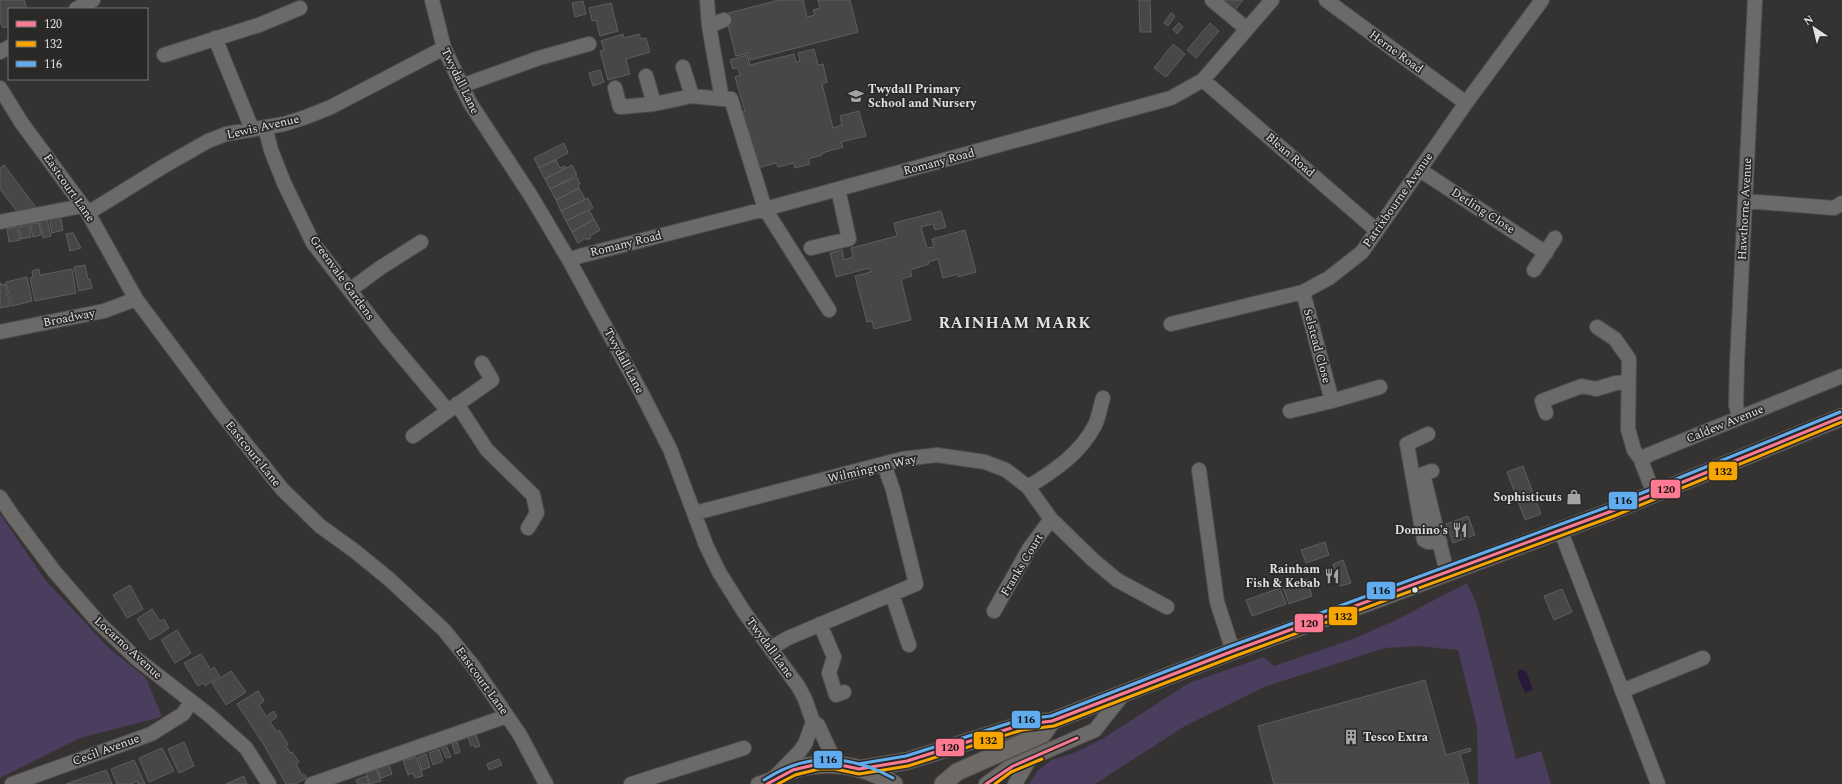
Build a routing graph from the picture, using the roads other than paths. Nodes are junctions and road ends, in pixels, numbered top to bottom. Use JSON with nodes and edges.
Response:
{"nodes":[{"id":1,"x":93,"y":0,"type":"edge"},
{"id":2,"x":432,"y":0,"type":"edge"},
{"id":3,"x":708,"y":0,"type":"edge"},
{"id":4,"x":1212,"y":0,"type":"edge"},
{"id":5,"x":1272,"y":0,"type":"edge"},
{"id":6,"x":1326,"y":0,"type":"edge"},
{"id":7,"x":1542,"y":0,"type":"edge"},
{"id":8,"x":1755,"y":0,"type":"edge"},
{"id":9,"x":78,"y":5,"type":"edge"},
{"id":10,"x":300,"y":8,"type":"dead end"},
{"id":11,"x":724,"y":20,"type":"dead end"},
{"id":12,"x":709,"y":26,"type":"junction"},
{"id":13,"x":1247,"y":29,"type":"junction"},
{"id":14,"x":215,"y":38,"type":"junction"},
{"id":15,"x":589,"y":44,"type":"dead end"},
{"id":16,"x":444,"y":48,"type":"junction"},
{"id":17,"x":164,"y":55,"type":"dead end"},
{"id":18,"x":683,"y":67,"type":"dead end"},
{"id":19,"x":646,"y":76,"type":"dead end"},
{"id":20,"x":1203,"y":80,"type":"junction"},
{"id":21,"x":461,"y":86,"type":"junction"},
{"id":22,"x":615,"y":88,"type":"dead end"},
{"id":23,"x":2,"y":95,"type":"edge"},
{"id":24,"x":692,"y":96,"type":"junction"},
{"id":25,"x":722,"y":99,"type":"junction"},
{"id":26,"x":1466,"y":103,"type":"junction"},
{"id":27,"x":654,"y":104,"type":"junction"},
{"id":28,"x":258,"y":128,"type":"junction"},
{"id":29,"x":1420,"y":170,"type":"junction"},
{"id":30,"x":838,"y":189,"type":"junction"},
{"id":31,"x":1745,"y":201,"type":"junction"},
{"id":32,"x":1842,"y":203,"type":"edge"},
{"id":33,"x":85,"y":209,"type":"junction"},
{"id":34,"x":765,"y":209,"type":"junction"},
{"id":35,"x":0,"y":222,"type":"edge"},
{"id":36,"x":1377,"y":231,"type":"junction"},
{"id":37,"x":1555,"y":238,"type":"dead end"},
{"id":38,"x":421,"y":242,"type":"dead end"},
{"id":39,"x":811,"y":248,"type":"dead end"},
{"id":40,"x":1546,"y":253,"type":"junction"},
{"id":41,"x":569,"y":260,"type":"junction"},
{"id":42,"x":1534,"y":270,"type":"dead end"},
{"id":43,"x":350,"y":290,"type":"junction"},
{"id":44,"x":1302,"y":292,"type":"junction"},
{"id":45,"x":136,"y":299,"type":"junction"},
{"id":46,"x":829,"y":310,"type":"dead end"},
{"id":47,"x":1171,"y":324,"type":"dead end"},
{"id":48,"x":1597,"y":327,"type":"dead end"},
{"id":49,"x":0,"y":332,"type":"edge"},
{"id":50,"x":482,"y":363,"type":"dead end"},
{"id":51,"x":1842,"y":376,"type":"edge"},
{"id":52,"x":1628,"y":382,"type":"junction"},
{"id":53,"x":1380,"y":387,"type":"dead end"},
{"id":54,"x":1103,"y":398,"type":"dead end"},
{"id":55,"x":1332,"y":401,"type":"junction"},
{"id":56,"x":453,"y":407,"type":"junction"},
{"id":57,"x":1290,"y":411,"type":"dead end"},
{"id":58,"x":1546,"y":413,"type":"dead end"},
{"id":59,"x":1842,"y":417,"type":"edge"},
{"id":60,"x":1739,"y":418,"type":"junction"},
{"id":61,"x":1428,"y":434,"type":"dead end"},
{"id":62,"x":413,"y":436,"type":"dead end"},
{"id":63,"x":1642,"y":462,"type":"junction"},
{"id":64,"x":884,"y":464,"type":"junction"},
{"id":65,"x":1199,"y":470,"type":"dead end"},
{"id":66,"x":1432,"y":471,"type":"dead end"},
{"id":67,"x":1028,"y":487,"type":"junction"},
{"id":68,"x":1654,"y":494,"type":"junction"},
{"id":69,"x":0,"y":497,"type":"edge"},
{"id":70,"x":695,"y":513,"type":"junction"},
{"id":71,"x":1051,"y":519,"type":"junction"},
{"id":72,"x":528,"y":528,"type":"dead end"},
{"id":73,"x":1560,"y":529,"type":"junction"},
{"id":74,"x":1440,"y":542,"type":"junction"},
{"id":75,"x":1447,"y":573,"type":"junction"},
{"id":76,"x":892,"y":594,"type":"junction"},
{"id":77,"x":1167,"y":607,"type":"dead end"},
{"id":78,"x":994,"y":611,"type":"dead end"},
{"id":79,"x":820,"y":624,"type":"junction"},
{"id":80,"x":909,"y":645,"type":"dead end"},
{"id":81,"x":771,"y":648,"type":"junction"},
{"id":82,"x":1233,"y":651,"type":"junction"},
{"id":83,"x":1703,"y":658,"type":"dead end"},
{"id":84,"x":1622,"y":691,"type":"junction"},
{"id":85,"x":844,"y":692,"type":"dead end"},
{"id":86,"x":1125,"y":692,"type":"junction"},
{"id":87,"x":191,"y":702,"type":"junction"},
{"id":88,"x":507,"y":716,"type":"junction"},
{"id":89,"x":1052,"y":721,"type":"junction"},
{"id":90,"x":813,"y":722,"type":"junction"},
{"id":91,"x":744,"y":748,"type":"dead end"},
{"id":92,"x":1040,"y":754,"type":"junction"},
{"id":93,"x":836,"y":764,"type":"junction"},
{"id":94,"x":859,"y":769,"type":"junction"},
{"id":95,"x":766,"y":782,"type":"edge"},
{"id":96,"x":12,"y":784,"type":"edge"},
{"id":97,"x":269,"y":784,"type":"edge"},
{"id":98,"x":312,"y":784,"type":"edge"},
{"id":99,"x":546,"y":784,"type":"edge"},
{"id":100,"x":631,"y":784,"type":"edge"},
{"id":101,"x":894,"y":784,"type":"edge"},
{"id":102,"x":944,"y":784,"type":"edge"},
{"id":103,"x":986,"y":784,"type":"edge"},
{"id":104,"x":1015,"y":784,"type":"edge"},
{"id":105,"x":1658,"y":784,"type":"edge"}],
"edges":[{"from":1,"to":9,"type":"street"},
{"from":2,"to":16,"type":"street","name":"Twydall Lane"},
{"from":3,"to":12,"type":"street"},
{"from":4,"to":13,"type":"street"},
{"from":5,"to":13,"type":"street","name":"Romany Road"},
{"from":6,"to":26,"type":"street","name":"Herne Road"},
{"from":7,"to":26,"type":"street","name":"Patrixbourne Avenue"},
{"from":8,"to":31,"type":"street","name":"Hawthorne Avenue"},
{"from":10,"to":14,"type":"street"},
{"from":11,"to":12,"type":"street"},
{"from":12,"to":25,"type":"street"},
{"from":13,"to":20,"type":"street","name":"Romany Road"},
{"from":14,"to":17,"type":"street"},
{"from":14,"to":28,"type":"street","name":"Greenvale Gardens"},
{"from":15,"to":21,"type":"street"},
{"from":16,"to":21,"type":"street","name":"Twydall Lane"},
{"from":16,"to":28,"type":"street","name":"Lewis Avenue"},
{"from":18,"to":24,"type":"street"},
{"from":19,"to":27,"type":"street"},
{"from":20,"to":30,"type":"street","name":"Romany Road"},
{"from":20,"to":36,"type":"street","name":"Blean Road"},
{"from":21,"to":41,"type":"street","name":"Twydall Lane"},
{"from":22,"to":27,"type":"street"},
{"from":23,"to":33,"type":"street","name":"Eastcourt Lane"},
{"from":24,"to":25,"type":"street"},
{"from":24,"to":27,"type":"street"},
{"from":25,"to":34,"type":"street"},
{"from":26,"to":29,"type":"street","name":"Patrixbourne Avenue"},
{"from":28,"to":33,"type":"street","name":"Lewis Avenue"},
{"from":28,"to":43,"type":"street","name":"Greenvale Gardens"},
{"from":29,"to":36,"type":"street","name":"Patrixbourne Avenue"},
{"from":29,"to":40,"type":"street","name":"Detling Close"},
{"from":30,"to":34,"type":"street","name":"Romany Road"},
{"from":30,"to":39,"type":"street"},
{"from":31,"to":32,"type":"street"},
{"from":31,"to":60,"type":"street","name":"Hawthorne Avenue"},
{"from":33,"to":35,"type":"street"},
{"from":33,"to":45,"type":"street","name":"Eastcourt Lane"},
{"from":34,"to":41,"type":"street","name":"Romany Road"},
{"from":34,"to":46,"type":"street"},
{"from":36,"to":44,"type":"street","name":"Patrixbourne Avenue"},
{"from":37,"to":40,"type":"street"},
{"from":38,"to":43,"type":"street"},
{"from":40,"to":42,"type":"street"},
{"from":41,"to":70,"type":"street","name":"Twydall Lane"},
{"from":43,"to":56,"type":"street","name":"Greenvale Gardens"},
{"from":44,"to":47,"type":"street","name":"Patrixbourne Avenue"},
{"from":44,"to":55,"type":"street","name":"Selstead Close"},
{"from":45,"to":49,"type":"street","name":"Broadway"},
{"from":45,"to":88,"type":"street","name":"Eastcourt Lane"},
{"from":48,"to":52,"type":"street"},
{"from":50,"to":56,"type":"street"},
{"from":51,"to":60,"type":"street","name":"Caldew Avenue"},
{"from":52,"to":58,"type":"street"},
{"from":52,"to":63,"type":"street"},
{"from":53,"to":55,"type":"street"},
{"from":54,"to":67,"type":"street"},
{"from":55,"to":57,"type":"street"},
{"from":56,"to":62,"type":"street"},
{"from":56,"to":72,"type":"street","name":"Greenvale Gardens"},
{"from":59,"to":68,"type":"main road"},
{"from":60,"to":63,"type":"street","name":"Caldew Avenue"},
{"from":61,"to":74,"type":"street"},
{"from":63,"to":68,"type":"street"},
{"from":64,"to":67,"type":"street","name":"Wilmington Way"},
{"from":64,"to":70,"type":"street","name":"Wilmington Way"},
{"from":64,"to":76,"type":"street"},
{"from":65,"to":82,"type":"street"},
{"from":66,"to":74,"type":"street"},
{"from":67,"to":71,"type":"street","name":"Wilmington Way"},
{"from":68,"to":73,"type":"main road"},
{"from":69,"to":87,"type":"street","name":"Locarno Avenue"},
{"from":70,"to":81,"type":"street","name":"Twydall Lane"},
{"from":71,"to":77,"type":"street","name":"Wilmington Way"},
{"from":71,"to":78,"type":"street","name":"Franks Court"},
{"from":73,"to":75,"type":"main road"},
{"from":73,"to":84,"type":"street"},
{"from":74,"to":75,"type":"street"},
{"from":75,"to":82,"type":"main road"},
{"from":76,"to":79,"type":"street"},
{"from":76,"to":80,"type":"street"},
{"from":79,"to":81,"type":"street"},
{"from":79,"to":85,"type":"street"},
{"from":81,"to":90,"type":"street","name":"Twydall Lane"},
{"from":82,"to":86,"type":"main road"},
{"from":83,"to":84,"type":"street"},
{"from":84,"to":105,"type":"street"},
{"from":86,"to":89,"type":"main road"},
{"from":86,"to":92,"type":"street"},
{"from":87,"to":96,"type":"street","name":"Cecil Avenue"},
{"from":87,"to":97,"type":"street","name":"Locarno Avenue"},
{"from":88,"to":98,"type":"street"},
{"from":88,"to":99,"type":"street","name":"Eastcourt Lane"},
{"from":89,"to":94,"type":"main road"},
{"from":89,"to":102,"type":"main road"},
{"from":90,"to":93,"type":"street","name":"Twydall Lane"},
{"from":90,"to":95,"type":"street"},
{"from":91,"to":100,"type":"street"},
{"from":92,"to":103,"type":"street"},
{"from":92,"to":104,"type":"street"},
{"from":93,"to":94,"type":"main road"},
{"from":93,"to":95,"type":"main road"},
{"from":94,"to":101,"type":"main road"}]}
